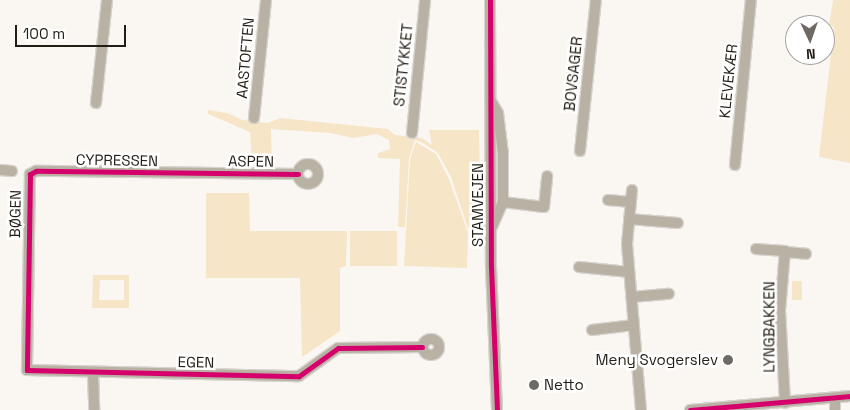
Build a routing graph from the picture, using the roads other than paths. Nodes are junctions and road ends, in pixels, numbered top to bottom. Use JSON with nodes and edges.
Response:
{"nodes":[{"id":1,"x":107,"y":0,"type":"edge"},
{"id":2,"x":266,"y":0,"type":"edge"},
{"id":3,"x":425,"y":0,"type":"edge"},
{"id":4,"x":490,"y":0,"type":"edge"},
{"id":5,"x":596,"y":0,"type":"edge"},
{"id":6,"x":752,"y":0,"type":"edge"},
{"id":7,"x":490,"y":100,"type":"junction"},
{"id":8,"x":96,"y":103,"type":"dead end"},
{"id":9,"x":254,"y":118,"type":"dead end"},
{"id":10,"x":412,"y":133,"type":"dead end"},
{"id":11,"x":580,"y":151,"type":"dead end"},
{"id":12,"x":734,"y":165,"type":"dead end"},
{"id":13,"x":0,"y":170,"type":"edge"},
{"id":14,"x":12,"y":171,"type":"dead end"},
{"id":15,"x":204,"y":173,"type":"joint"},
{"id":16,"x":30,"y":174,"type":"joint"},
{"id":17,"x":298,"y":174,"type":"dead end"},
{"id":18,"x":547,"y":176,"type":"dead end"},
{"id":19,"x":632,"y":190,"type":"dead end"},
{"id":20,"x":608,"y":200,"type":"dead end"},
{"id":21,"x":503,"y":202,"type":"junction"},
{"id":22,"x":631,"y":202,"type":"junction"},
{"id":23,"x":629,"y":219,"type":"junction"},
{"id":24,"x":678,"y":223,"type":"dead end"},
{"id":25,"x":491,"y":230,"type":"junction"},
{"id":26,"x":756,"y":249,"type":"dead end"},
{"id":27,"x":785,"y":252,"type":"junction"},
{"id":28,"x":806,"y":254,"type":"dead end"},
{"id":29,"x":578,"y":267,"type":"dead end"},
{"id":30,"x":630,"y":272,"type":"junction"},
{"id":31,"x":669,"y":294,"type":"dead end"},
{"id":32,"x":632,"y":297,"type":"junction"},
{"id":33,"x":26,"y":322,"type":"joint"},
{"id":34,"x":634,"y":325,"type":"junction"},
{"id":35,"x":592,"y":330,"type":"dead end"},
{"id":36,"x":422,"y":347,"type":"dead end"},
{"id":37,"x":93,"y":373,"type":"junction"},
{"id":38,"x":850,"y":396,"type":"edge"},
{"id":39,"x":835,"y":398,"type":"junction"},
{"id":40,"x":785,"y":403,"type":"junction"},
{"id":41,"x":94,"y":410,"type":"edge"},
{"id":42,"x":497,"y":410,"type":"edge"},
{"id":43,"x":641,"y":410,"type":"edge"},
{"id":44,"x":690,"y":410,"type":"edge"},
{"id":45,"x":835,"y":410,"type":"edge"}],
"edges":[{"from":1,"to":8,"type":"street"},
{"from":2,"to":9,"type":"street","name":"AASTOFTEN"},
{"from":3,"to":10,"type":"street","name":"STISTYKKET"},
{"from":4,"to":7,"type":"street","name":"STAMVEJEN"},
{"from":5,"to":11,"type":"street","name":"BOVSAGER"},
{"from":6,"to":12,"type":"street","name":"KLEVEKÆR"},
{"from":7,"to":21,"type":"street"},
{"from":7,"to":25,"type":"street","name":"STAMVEJEN"},
{"from":13,"to":14,"type":"street"},
{"from":15,"to":16,"type":"street","name":"CYPRESSEN"},
{"from":15,"to":17,"type":"street","name":"ASPEN"},
{"from":16,"to":33,"type":"street","name":"BØGEN"},
{"from":18,"to":21,"type":"street"},
{"from":19,"to":22,"type":"street"},
{"from":20,"to":22,"type":"street"},
{"from":21,"to":25,"type":"street"},
{"from":22,"to":23,"type":"street"},
{"from":23,"to":24,"type":"street"},
{"from":23,"to":30,"type":"street"},
{"from":25,"to":42,"type":"street","name":"STAMVEJEN"},
{"from":26,"to":27,"type":"street"},
{"from":27,"to":28,"type":"street"},
{"from":27,"to":40,"type":"street","name":"LYNGBAKKEN"},
{"from":29,"to":30,"type":"street"},
{"from":30,"to":32,"type":"street"},
{"from":31,"to":32,"type":"street"},
{"from":32,"to":34,"type":"street"},
{"from":33,"to":37,"type":"street","name":"EGEN"},
{"from":34,"to":35,"type":"street"},
{"from":34,"to":43,"type":"street"},
{"from":36,"to":37,"type":"street","name":"EGEN"},
{"from":37,"to":41,"type":"street"},
{"from":38,"to":39,"type":"street"},
{"from":39,"to":40,"type":"street"},
{"from":39,"to":45,"type":"street"},
{"from":40,"to":44,"type":"street"}]}
